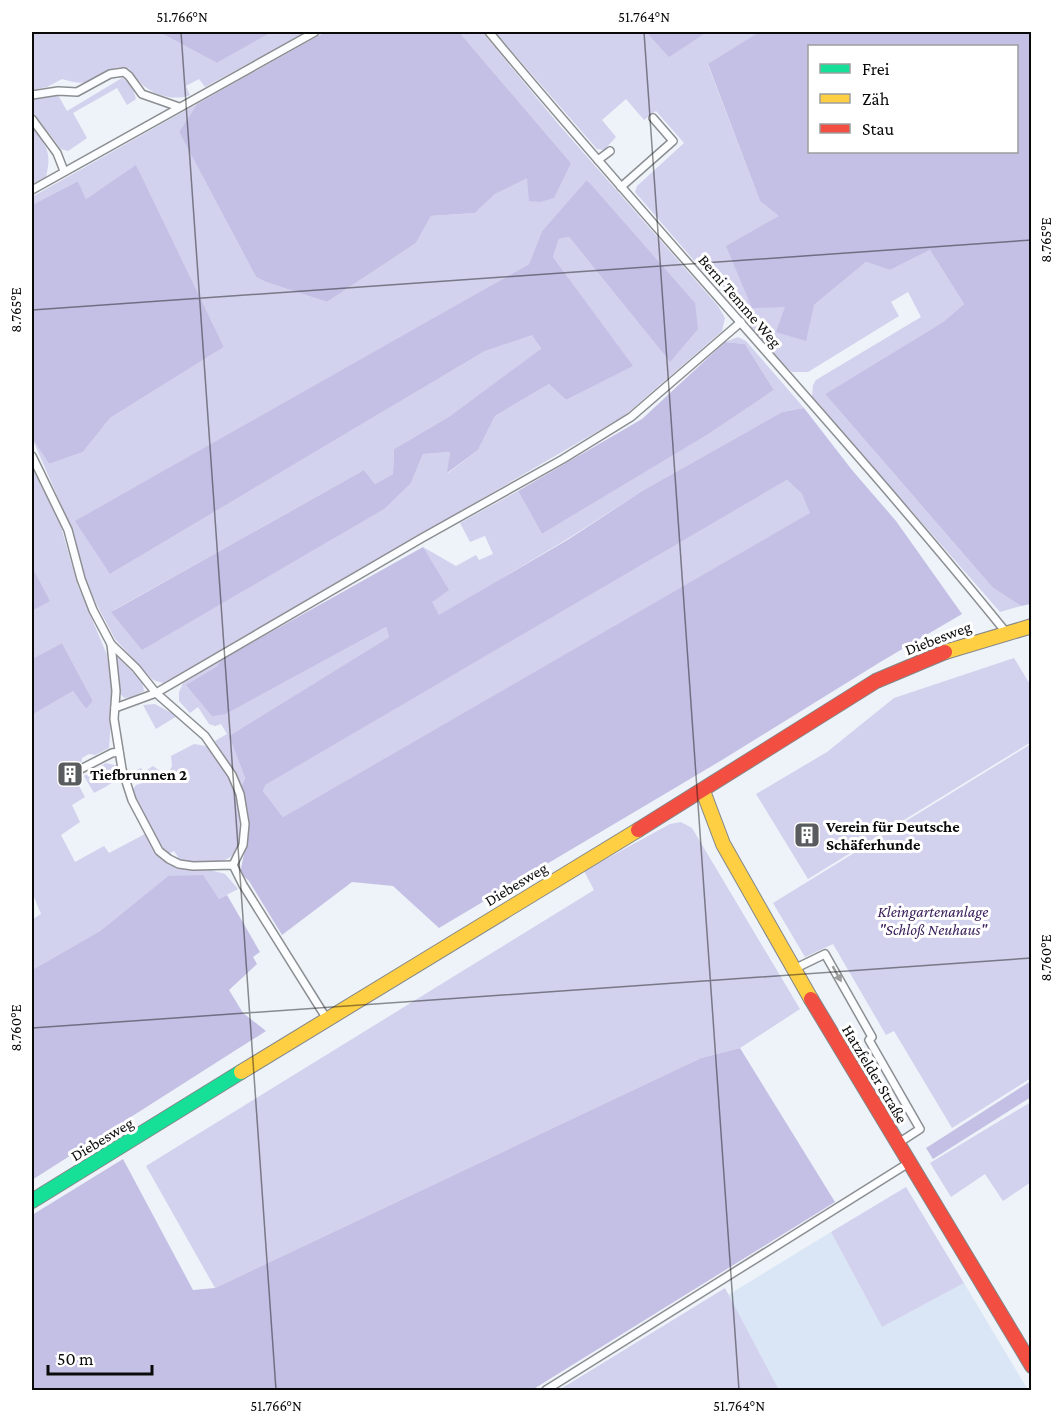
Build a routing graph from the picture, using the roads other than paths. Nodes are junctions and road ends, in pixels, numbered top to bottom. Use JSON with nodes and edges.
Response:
{"nodes":[{"id":1,"x":315,"y":32,"type":"edge"},
{"id":2,"x":489,"y":32,"type":"edge"},
{"id":3,"x":32,"y":95,"type":"edge"},
{"id":4,"x":179,"y":106,"type":"junction"},
{"id":5,"x":653,"y":118,"type":"dead end"},
{"id":6,"x":32,"y":119,"type":"edge"},
{"id":7,"x":610,"y":151,"type":"dead end"},
{"id":8,"x":598,"y":160,"type":"junction"},
{"id":9,"x":64,"y":171,"type":"junction"},
{"id":10,"x":621,"y":187,"type":"junction"},
{"id":11,"x":32,"y":190,"type":"edge"},
{"id":12,"x":741,"y":322,"type":"junction"},
{"id":13,"x":32,"y":456,"type":"edge"},
{"id":14,"x":1032,"y":626,"type":"edge"},
{"id":15,"x":1007,"y":633,"type":"junction"},
{"id":16,"x":111,"y":644,"type":"junction"},
{"id":17,"x":156,"y":693,"type":"junction"},
{"id":18,"x":115,"y":708,"type":"junction"},
{"id":19,"x":119,"y":752,"type":"junction"},
{"id":20,"x":77,"y":771,"type":"dead end"},
{"id":21,"x":703,"y":791,"type":"junction"},
{"id":22,"x":233,"y":865,"type":"junction"},
{"id":23,"x":793,"y":969,"type":"junction"},
{"id":24,"x":327,"y":1018,"type":"junction"},
{"id":25,"x":897,"y":1144,"type":"junction"},
{"id":26,"x":908,"y":1162,"type":"junction"},
{"id":27,"x":32,"y":1201,"type":"edge"},
{"id":28,"x":1032,"y":1366,"type":"edge"},
{"id":29,"x":546,"y":1390,"type":"edge"}],
"edges":[{"from":1,"to":4,"type":"lane"},
{"from":2,"to":8,"type":"lane","name":"Berni Temme Weg"},
{"from":3,"to":4,"type":"lane"},
{"from":4,"to":9,"type":"lane"},
{"from":5,"to":10,"type":"lane"},
{"from":6,"to":9,"type":"lane"},
{"from":7,"to":8,"type":"lane"},
{"from":8,"to":10,"type":"lane","name":"Berni Temme Weg"},
{"from":9,"to":11,"type":"lane"},
{"from":10,"to":12,"type":"lane","name":"Berni Temme Weg"},
{"from":12,"to":15,"type":"lane","name":"Berni Temme Weg"},
{"from":12,"to":17,"type":"lane"},
{"from":13,"to":16,"type":"lane"},
{"from":14,"to":15,"type":"street","name":"Diebesweg"},
{"from":15,"to":21,"type":"street","name":"Diebesweg"},
{"from":16,"to":17,"type":"lane"},
{"from":16,"to":18,"type":"lane"},
{"from":17,"to":18,"type":"lane"},
{"from":17,"to":22,"type":"lane"},
{"from":18,"to":19,"type":"lane"},
{"from":19,"to":20,"type":"lane"},
{"from":19,"to":22,"type":"lane"},
{"from":21,"to":23,"type":"street","name":"Hatzfelder Straße"},
{"from":21,"to":24,"type":"street","name":"Diebesweg"},
{"from":22,"to":24,"type":"lane"},
{"from":23,"to":25,"type":"street","name":"Hatzfelder Straße"},
{"from":23,"to":25,"type":"lane","one_way":true},
{"from":24,"to":27,"type":"street","name":"Diebesweg"},
{"from":25,"to":26,"type":"street","name":"Hatzfelder Straße"},
{"from":26,"to":28,"type":"street","name":"Hatzfelder Straße"},
{"from":26,"to":29,"type":"lane"}]}
